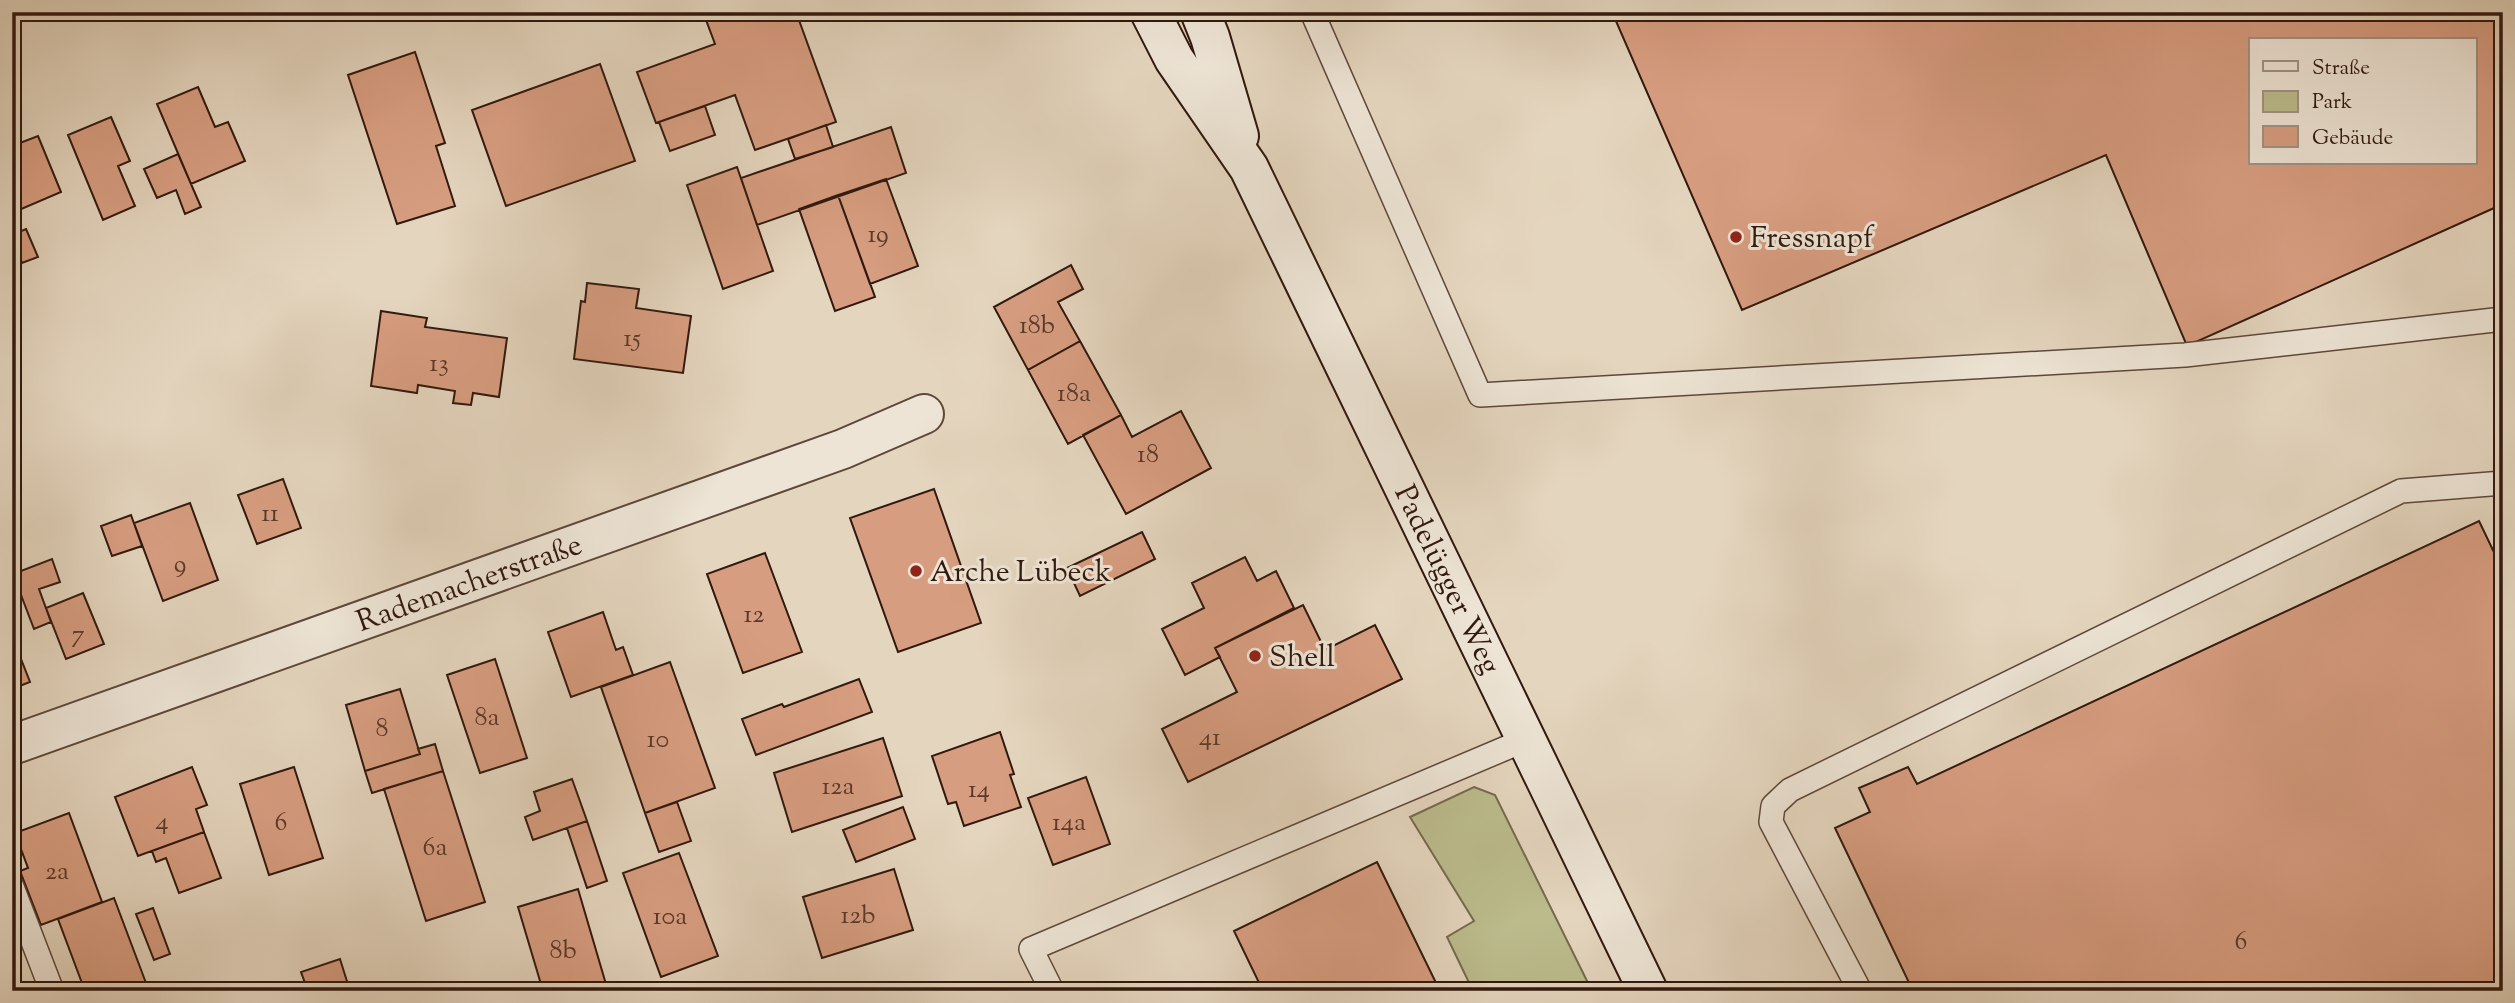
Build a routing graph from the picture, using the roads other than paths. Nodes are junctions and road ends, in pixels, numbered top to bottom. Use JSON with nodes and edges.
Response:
{"nodes":[{"id":1,"x":1150,"y":12,"type":"edge"},
{"id":2,"x":1200,"y":12,"type":"edge"},
{"id":3,"x":1312,"y":12,"type":"edge"},
{"id":4,"x":1249,"y":168,"type":"junction"},
{"id":5,"x":2503,"y":319,"type":"edge"},
{"id":6,"x":924,"y":414,"type":"dead end"},
{"id":7,"x":2503,"y":483,"type":"edge"},
{"id":8,"x":1525,"y":740,"type":"junction"},
{"id":9,"x":12,"y":745,"type":"edge"},
{"id":10,"x":12,"y":887,"type":"edge"},
{"id":11,"x":52,"y":991,"type":"edge"},
{"id":12,"x":1052,"y":991,"type":"edge"},
{"id":13,"x":1648,"y":991,"type":"edge"},
{"id":14,"x":1860,"y":991,"type":"edge"}],
"edges":[{"from":1,"to":4,"type":"main road","name":"Padelügger Weg"},
{"from":2,"to":4,"type":"main road","name":"Padelügger Weg"},
{"from":3,"to":5,"type":"lane"},
{"from":4,"to":8,"type":"main road","name":"Padelügger Weg"},
{"from":6,"to":9,"type":"main road","name":"Rademacherstraße"},
{"from":7,"to":14,"type":"lane"},
{"from":8,"to":12,"type":"lane"},
{"from":8,"to":13,"type":"main road","name":"Padelügger Weg"},
{"from":10,"to":11,"type":"lane"}]}
